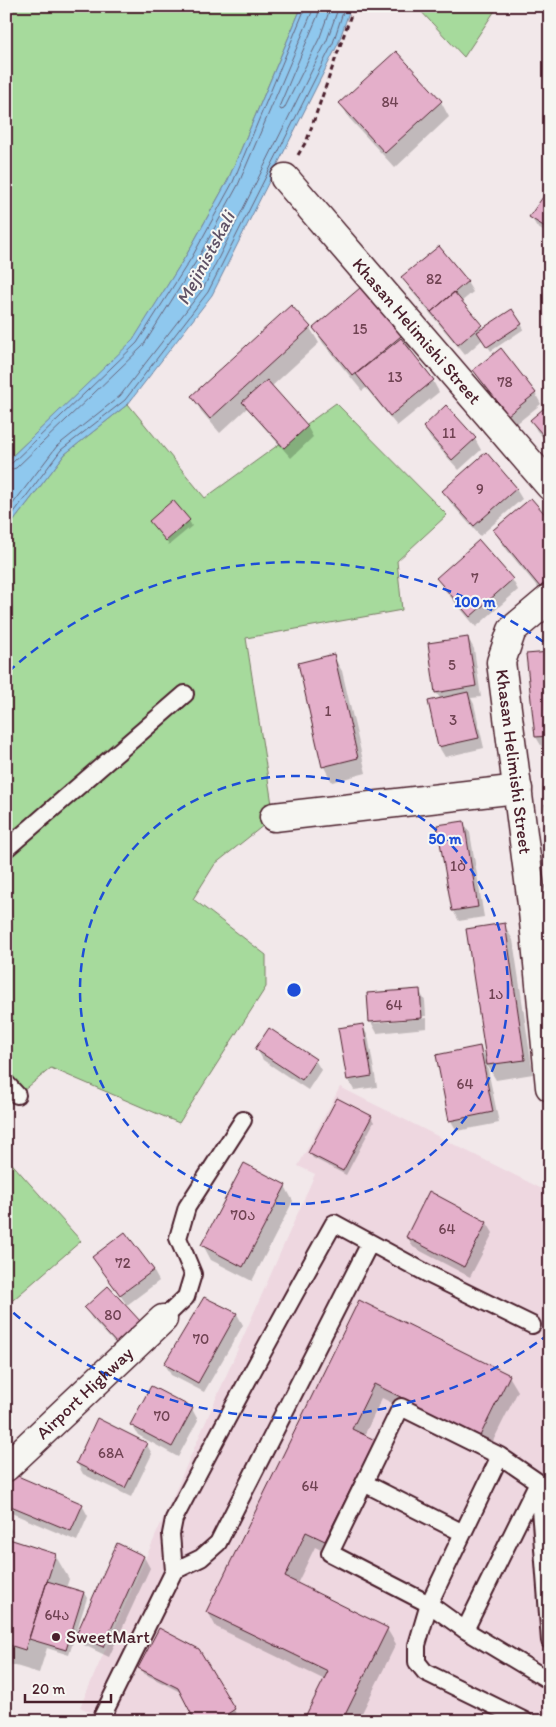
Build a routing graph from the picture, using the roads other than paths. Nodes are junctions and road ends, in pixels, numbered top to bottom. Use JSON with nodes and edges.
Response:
{"nodes":[{"id":1,"x":285,"y":178,"type":"road end"},
{"id":2,"x":550,"y":486,"type":"edge"},
{"id":3,"x":550,"y":598,"type":"edge"},
{"id":4,"x":185,"y":694,"type":"dead end"},
{"id":5,"x":518,"y":789,"type":"junction"},
{"id":6,"x":274,"y":817,"type":"dead end"},
{"id":7,"x":6,"y":849,"type":"edge"},
{"id":8,"x":541,"y":906,"type":"edge"},
{"id":9,"x":550,"y":1087,"type":"edge"},
{"id":10,"x":243,"y":1120,"type":"dead end"},
{"id":11,"x":370,"y":1243,"type":"junction"},
{"id":12,"x":163,"y":1319,"type":"joint"},
{"id":13,"x":532,"y":1325,"type":"dead end"},
{"id":14,"x":500,"y":1456,"type":"junction"},
{"id":15,"x":6,"y":1467,"type":"edge"},
{"id":16,"x":538,"y":1482,"type":"junction"},
{"id":17,"x":364,"y":1483,"type":"junction"},
{"id":18,"x":463,"y":1533,"type":"junction"},
{"id":19,"x":174,"y":1571,"type":"junction"},
{"id":20,"x":429,"y":1604,"type":"junction"},
{"id":21,"x":465,"y":1630,"type":"junction"},
{"id":22,"x":550,"y":1641,"type":"edge"},
{"id":23,"x":550,"y":1681,"type":"edge"},
{"id":24,"x":100,"y":1721,"type":"edge"},
{"id":25,"x":525,"y":1721,"type":"edge"}],
"edges":[{"from":1,"to":2,"type":"street","name":"Khasan Helimishi Street"},
{"from":3,"to":5,"type":"street","name":"Khasan Helimishi Street"},
{"from":4,"to":7,"type":"lane"},
{"from":5,"to":6,"type":"street"},
{"from":5,"to":8,"type":"street","name":"Khasan Helimishi Street"},
{"from":8,"to":9,"type":"street","name":"Khasan Helimishi Street"},
{"from":10,"to":12,"type":"lane"},
{"from":11,"to":13,"type":"lane"},
{"from":11,"to":19,"type":"lane"},
{"from":11,"to":19,"type":"lane"},
{"from":12,"to":15,"type":"street","name":"Airport Highway"},
{"from":14,"to":16,"type":"lane"},
{"from":14,"to":17,"type":"lane"},
{"from":14,"to":18,"type":"lane"},
{"from":16,"to":21,"type":"lane"},
{"from":16,"to":22,"type":"lane"},
{"from":17,"to":18,"type":"lane"},
{"from":17,"to":20,"type":"lane"},
{"from":18,"to":20,"type":"lane"},
{"from":19,"to":24,"type":"lane"},
{"from":20,"to":21,"type":"lane"},
{"from":20,"to":25,"type":"lane"},
{"from":21,"to":23,"type":"lane"}]}
